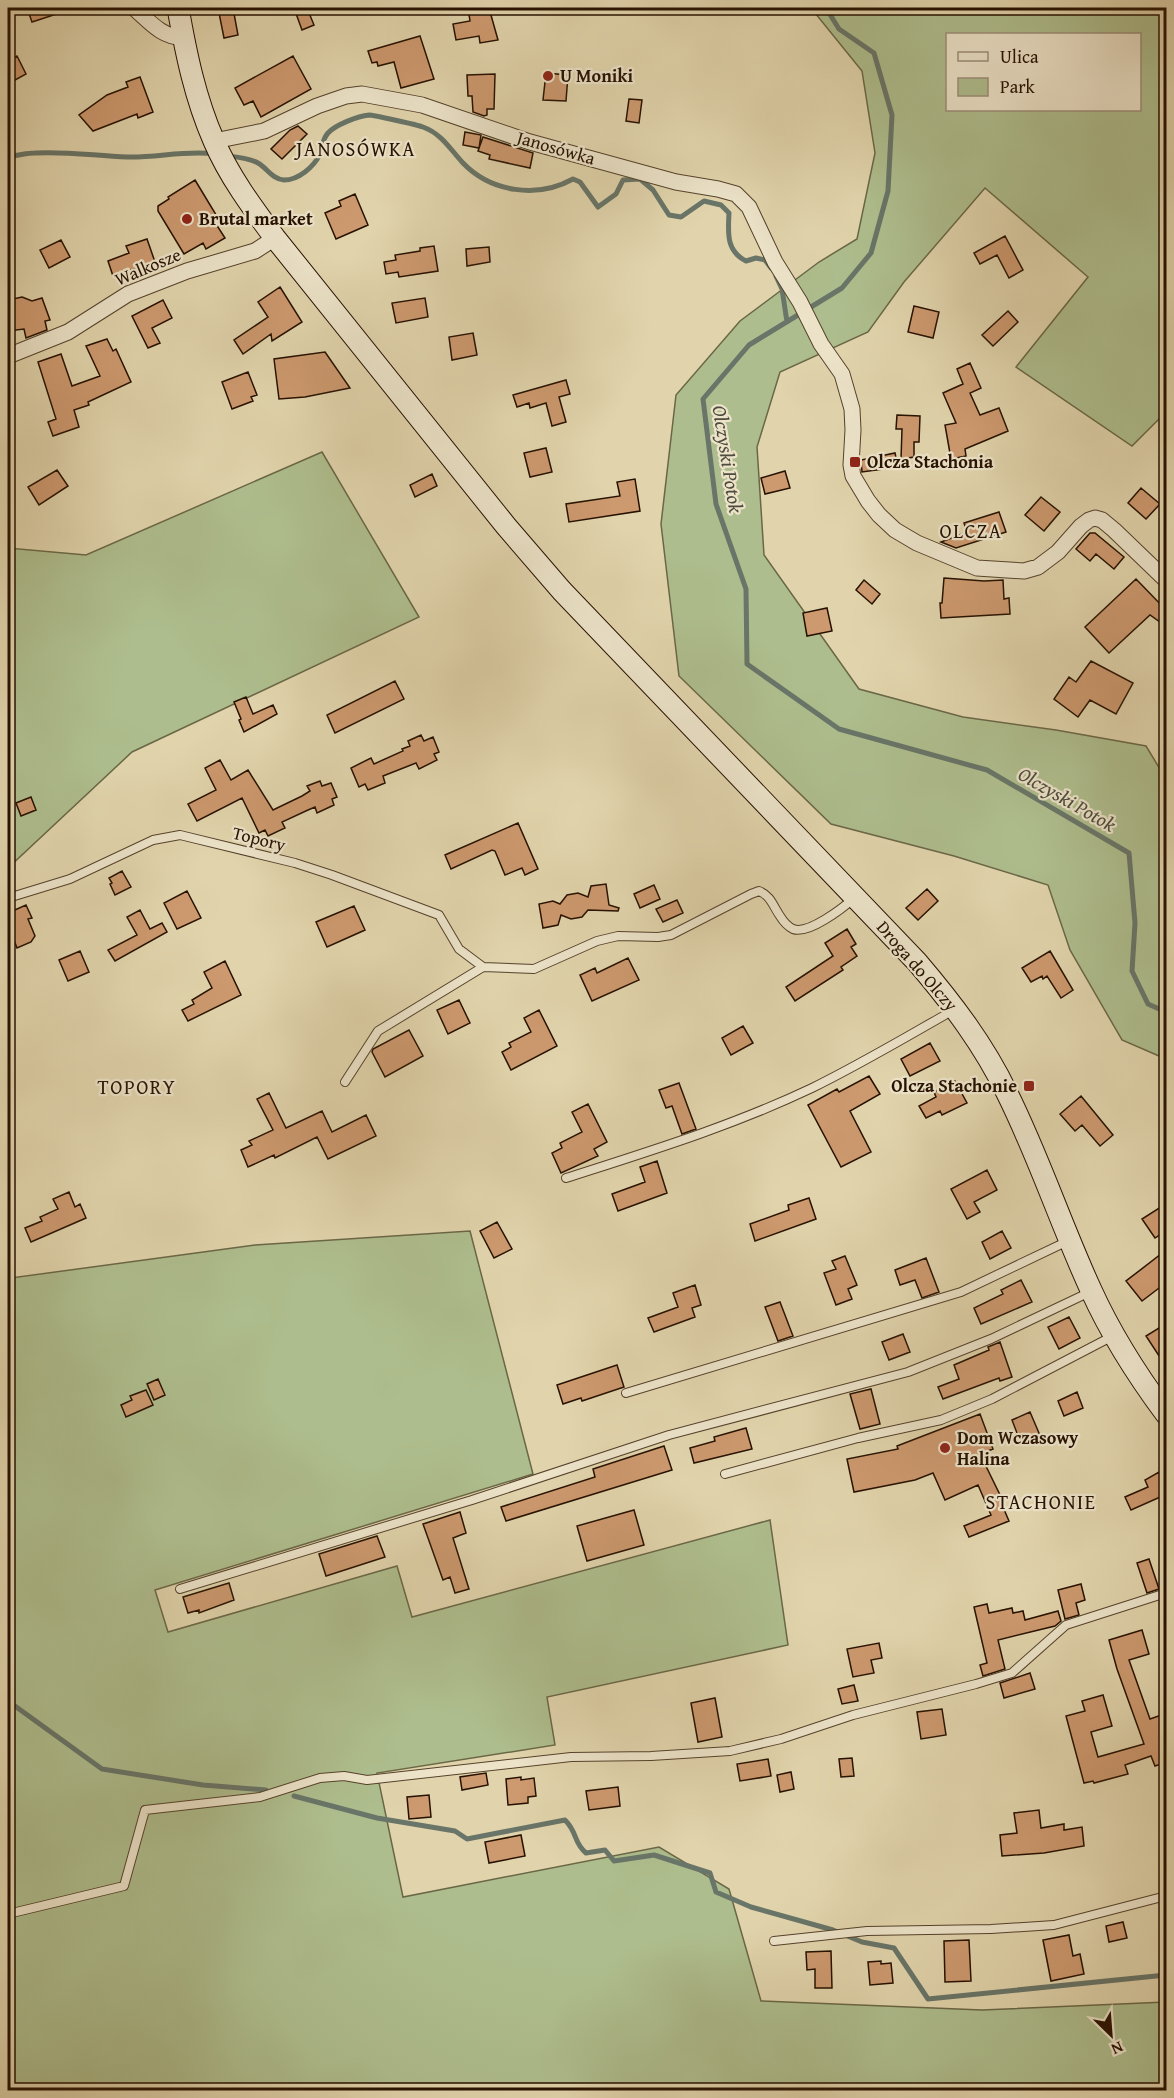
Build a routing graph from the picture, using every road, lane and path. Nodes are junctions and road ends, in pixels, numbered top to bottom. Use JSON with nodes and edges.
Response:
{"nodes":[{"id":1,"x":134,"y":8,"type":"edge"},
{"id":2,"x":178,"y":8,"type":"edge"},
{"id":3,"x":183,"y":37,"type":"junction"},
{"id":4,"x":214,"y":141,"type":"junction"},
{"id":5,"x":275,"y":238,"type":"junction"},
{"id":6,"x":8,"y":356,"type":"edge"},
{"id":7,"x":1167,"y":580,"type":"edge"},
{"id":8,"x":855,"y":897,"type":"junction"},
{"id":9,"x":8,"y":898,"type":"edge"},
{"id":10,"x":483,"y":967,"type":"junction"},
{"id":11,"x":954,"y":1007,"type":"junction"},
{"id":12,"x":345,"y":1082,"type":"dead end"},
{"id":13,"x":566,"y":1178,"type":"dead end"},
{"id":14,"x":1069,"y":1240,"type":"junction"},
{"id":15,"x":1091,"y":1291,"type":"junction"},
{"id":16,"x":1114,"y":1336,"type":"junction"},
{"id":17,"x":626,"y":1393,"type":"dead end"},
{"id":18,"x":1167,"y":1414,"type":"edge"},
{"id":19,"x":725,"y":1474,"type":"dead end"},
{"id":20,"x":180,"y":1589,"type":"dead end"},
{"id":21,"x":1167,"y":1593,"type":"edge"},
{"id":22,"x":1167,"y":1896,"type":"edge"},
{"id":23,"x":8,"y":1914,"type":"edge"},
{"id":24,"x":774,"y":1941,"type":"dead end"}],
"edges":[{"from":1,"to":3,"type":"street"},
{"from":2,"to":3,"type":"street"},
{"from":3,"to":4,"type":"street"},
{"from":4,"to":5,"type":"street"},
{"from":4,"to":7,"type":"street","name":"Janosówka"},
{"from":5,"to":6,"type":"street","name":"Walkosze"},
{"from":5,"to":8,"type":"street","name":"Droga do Olczy"},
{"from":8,"to":10,"type":"lane"},
{"from":8,"to":11,"type":"street","name":"Droga do Olczy"},
{"from":9,"to":10,"type":"lane","name":"Topory"},
{"from":10,"to":12,"type":"lane"},
{"from":11,"to":13,"type":"lane"},
{"from":11,"to":14,"type":"street","name":"Droga do Olczy"},
{"from":14,"to":15,"type":"street","name":"Droga do Olczy"},
{"from":14,"to":17,"type":"lane"},
{"from":15,"to":16,"type":"street","name":"Droga do Olczy"},
{"from":15,"to":20,"type":"lane"},
{"from":16,"to":18,"type":"street","name":"Droga do Olczy"},
{"from":16,"to":19,"type":"lane"},
{"from":21,"to":23,"type":"lane"},
{"from":22,"to":24,"type":"lane"}]}
